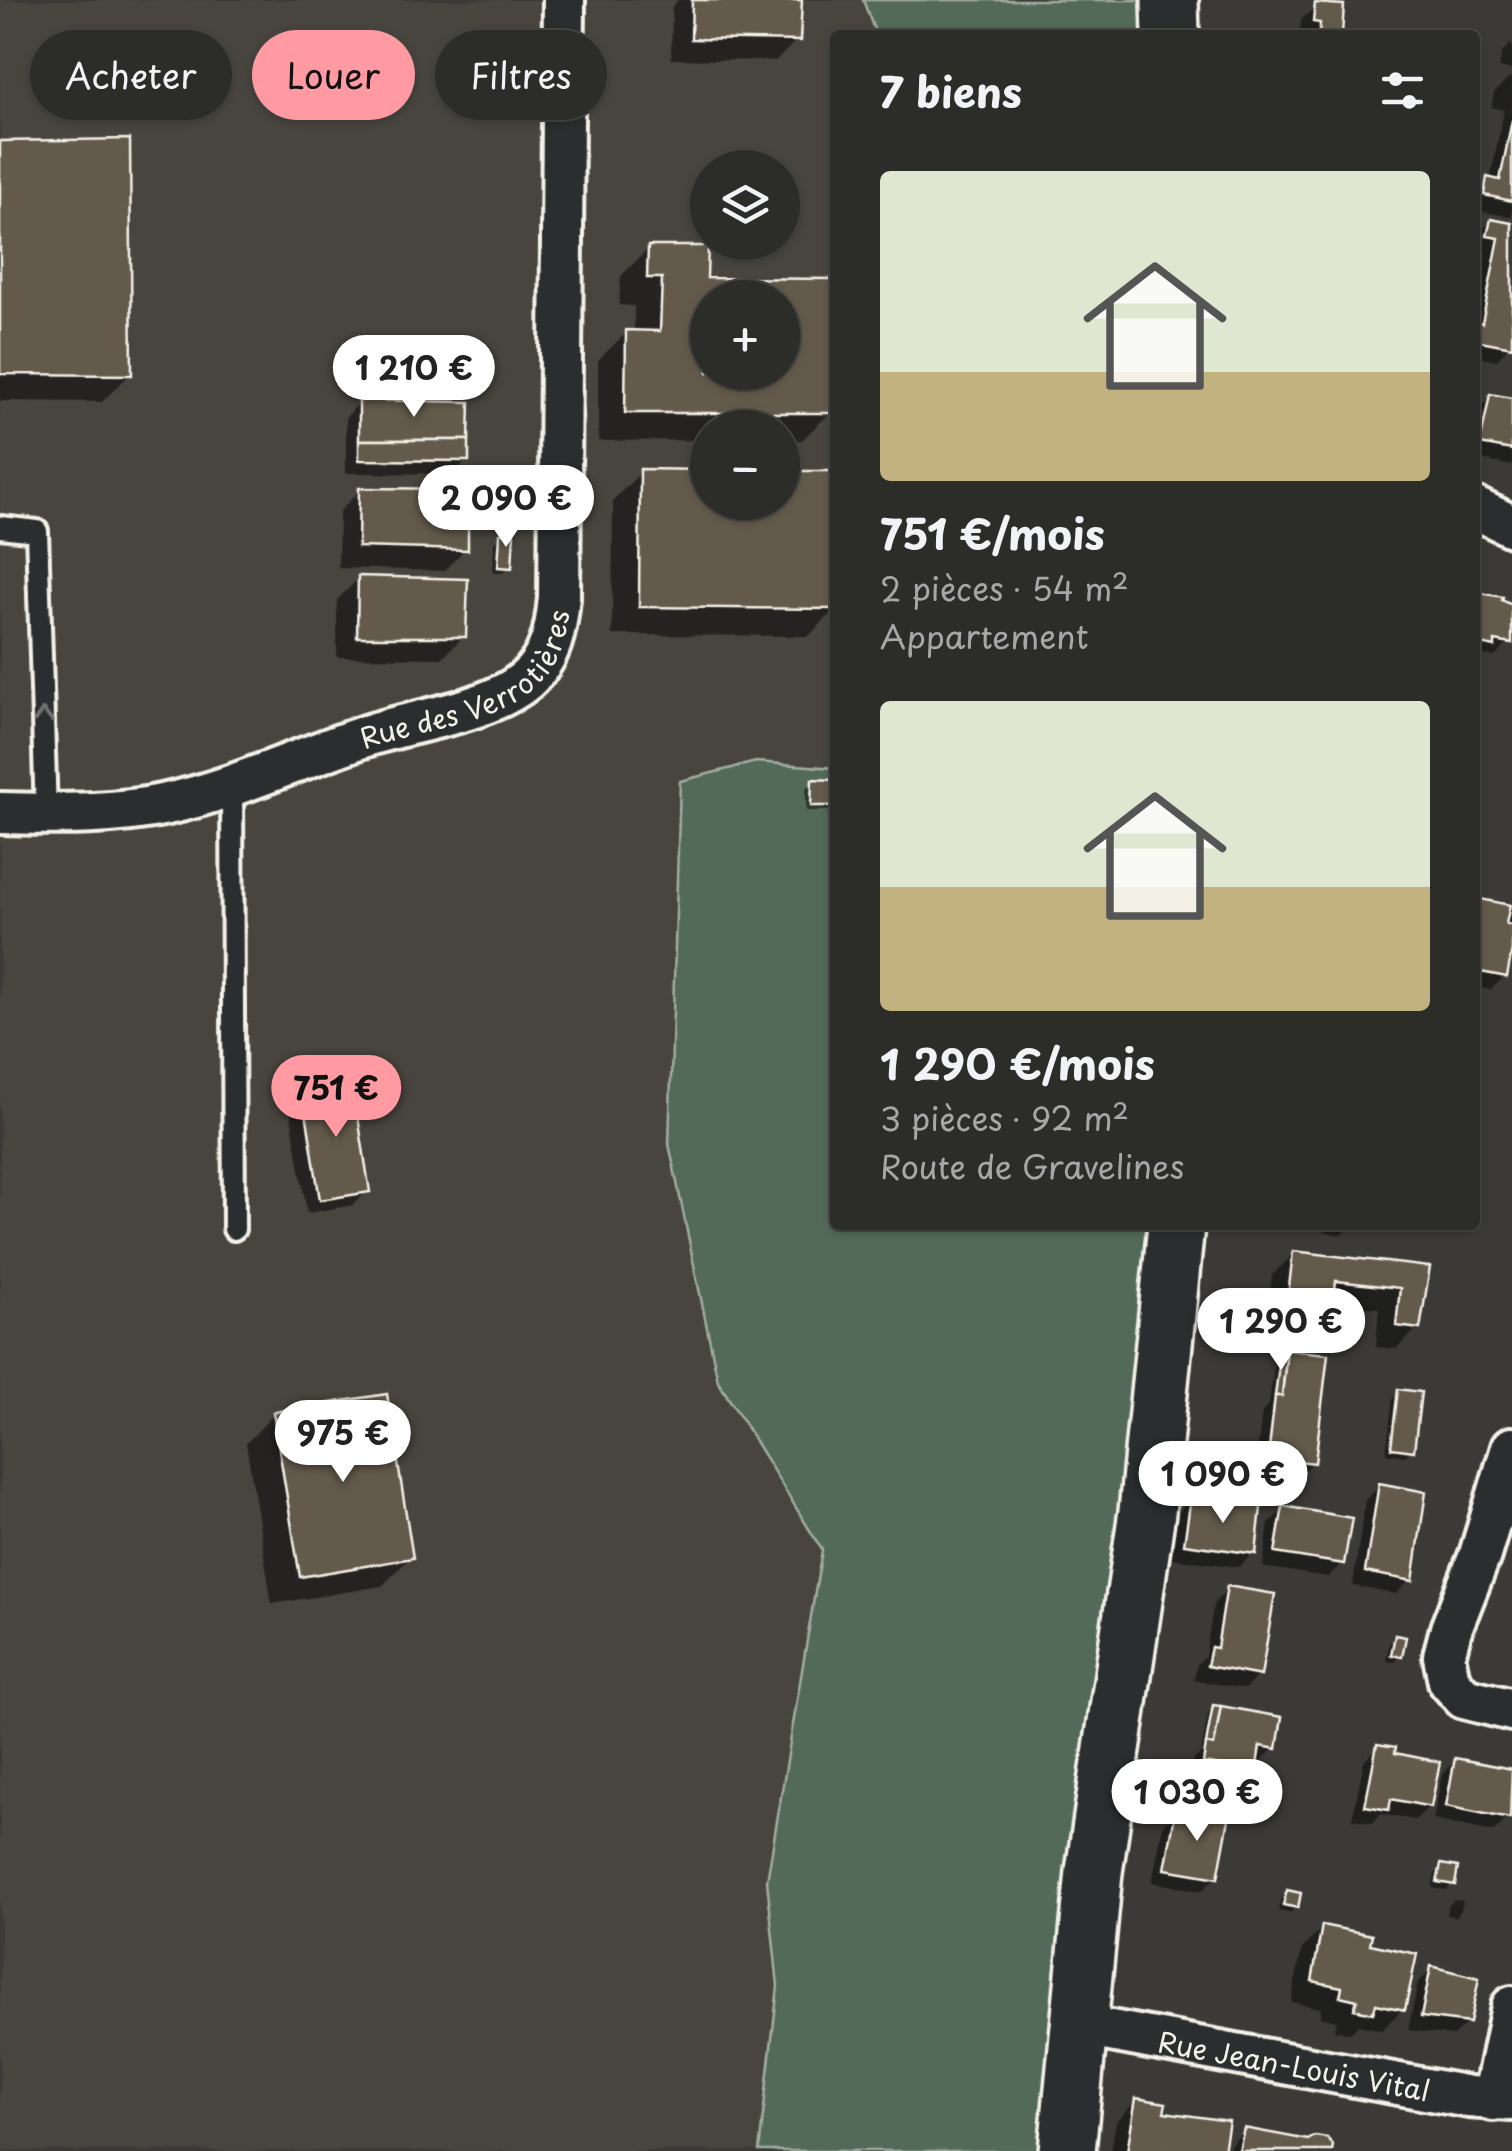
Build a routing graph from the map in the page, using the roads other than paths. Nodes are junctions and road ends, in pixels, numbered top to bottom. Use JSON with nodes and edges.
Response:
{"nodes":[{"id":1,"x":564,"y":0,"type":"edge"},
{"id":2,"x":1170,"y":0,"type":"edge"},
{"id":3,"x":1171,"y":30,"type":"edge"},
{"id":4,"x":1480,"y":510,"type":"edge"},
{"id":5,"x":1512,"y":526,"type":"edge"},
{"id":6,"x":0,"y":527,"type":"edge"},
{"id":7,"x":232,"y":784,"type":"junction"},
{"id":8,"x":0,"y":813,"type":"edge"},
{"id":9,"x":46,"y":814,"type":"junction"},
{"id":10,"x":234,"y":1229,"type":"dead end"},
{"id":11,"x":1176,"y":1230,"type":"edge"},
{"id":12,"x":1512,"y":1448,"type":"edge"},
{"id":13,"x":1512,"y":1710,"type":"edge"},
{"id":14,"x":1512,"y":2007,"type":"edge"},
{"id":15,"x":1078,"y":2025,"type":"junction"},
{"id":16,"x":1503,"y":2100,"type":"edge"},
{"id":17,"x":1067,"y":2151,"type":"edge"}],
"edges":[{"from":1,"to":7,"type":"street","name":"Rue des Verrotières"},
{"from":2,"to":3,"type":"main road"},
{"from":4,"to":5,"type":"street"},
{"from":9,"to":6,"type":"lane","one_way":true},
{"from":7,"to":9,"type":"street","name":"Rue des Verrotières"},
{"from":7,"to":10,"type":"lane"},
{"from":8,"to":9,"type":"street","name":"Rue des Verrotières"},
{"from":11,"to":15,"type":"main road"},
{"from":12,"to":13,"type":"street"},
{"from":14,"to":16,"type":"street"},
{"from":15,"to":16,"type":"street","name":"Rue Jean-Louis Vital"},
{"from":15,"to":17,"type":"main road"}]}
